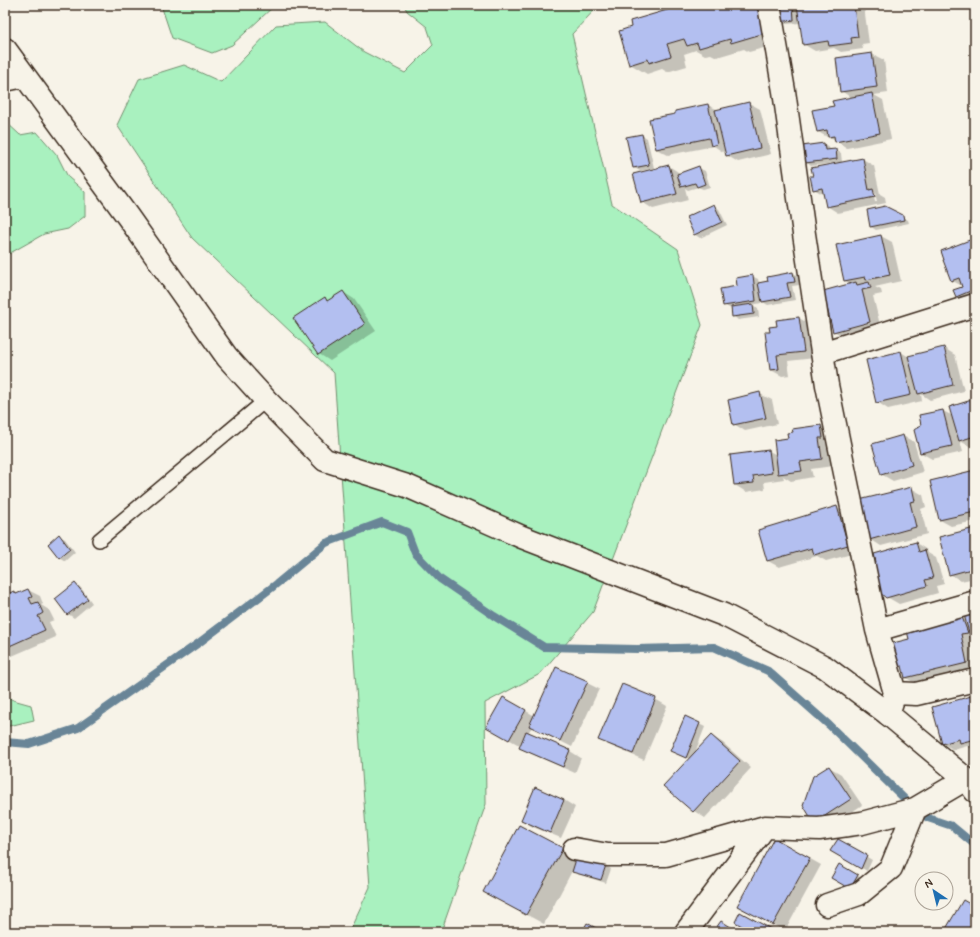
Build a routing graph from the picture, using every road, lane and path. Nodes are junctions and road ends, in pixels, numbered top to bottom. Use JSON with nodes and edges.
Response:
{"nodes":[{"id":1,"x":769,"y":5,"type":"edge"},
{"id":2,"x":5,"y":49,"type":"edge"},
{"id":3,"x":14,"y":78,"type":"edge"},
{"id":4,"x":975,"y":305,"type":"edge"},
{"id":5,"x":822,"y":353,"type":"junction"},
{"id":6,"x":266,"y":400,"type":"junction"},
{"id":7,"x":99,"y":540,"type":"dead end"},
{"id":8,"x":975,"y":602,"type":"edge"},
{"id":9,"x":876,"y":630,"type":"junction"},
{"id":10,"x":975,"y":680,"type":"edge"},
{"id":11,"x":895,"y":693,"type":"junction"},
{"id":12,"x":888,"y":714,"type":"junction"},
{"id":13,"x":970,"y":785,"type":"edge"},
{"id":14,"x":914,"y":809,"type":"junction"},
{"id":15,"x":765,"y":827,"type":"junction"},
{"id":16,"x":574,"y":849,"type":"dead end"},
{"id":17,"x":827,"y":905,"type":"dead end"},
{"id":18,"x":686,"y":932,"type":"edge"}],
"edges":[{"from":1,"to":5,"type":"street"},
{"from":2,"to":3,"type":"street"},
{"from":3,"to":6,"type":"street"},
{"from":4,"to":5,"type":"street"},
{"from":5,"to":9,"type":"street"},
{"from":6,"to":7,"type":"lane"},
{"from":6,"to":12,"type":"street"},
{"from":8,"to":9,"type":"street"},
{"from":9,"to":11,"type":"street"},
{"from":10,"to":11,"type":"street"},
{"from":11,"to":12,"type":"street"},
{"from":12,"to":13,"type":"street"},
{"from":13,"to":14,"type":"street"},
{"from":14,"to":15,"type":"street"},
{"from":14,"to":17,"type":"street"},
{"from":15,"to":16,"type":"street"},
{"from":15,"to":18,"type":"street"}]}
